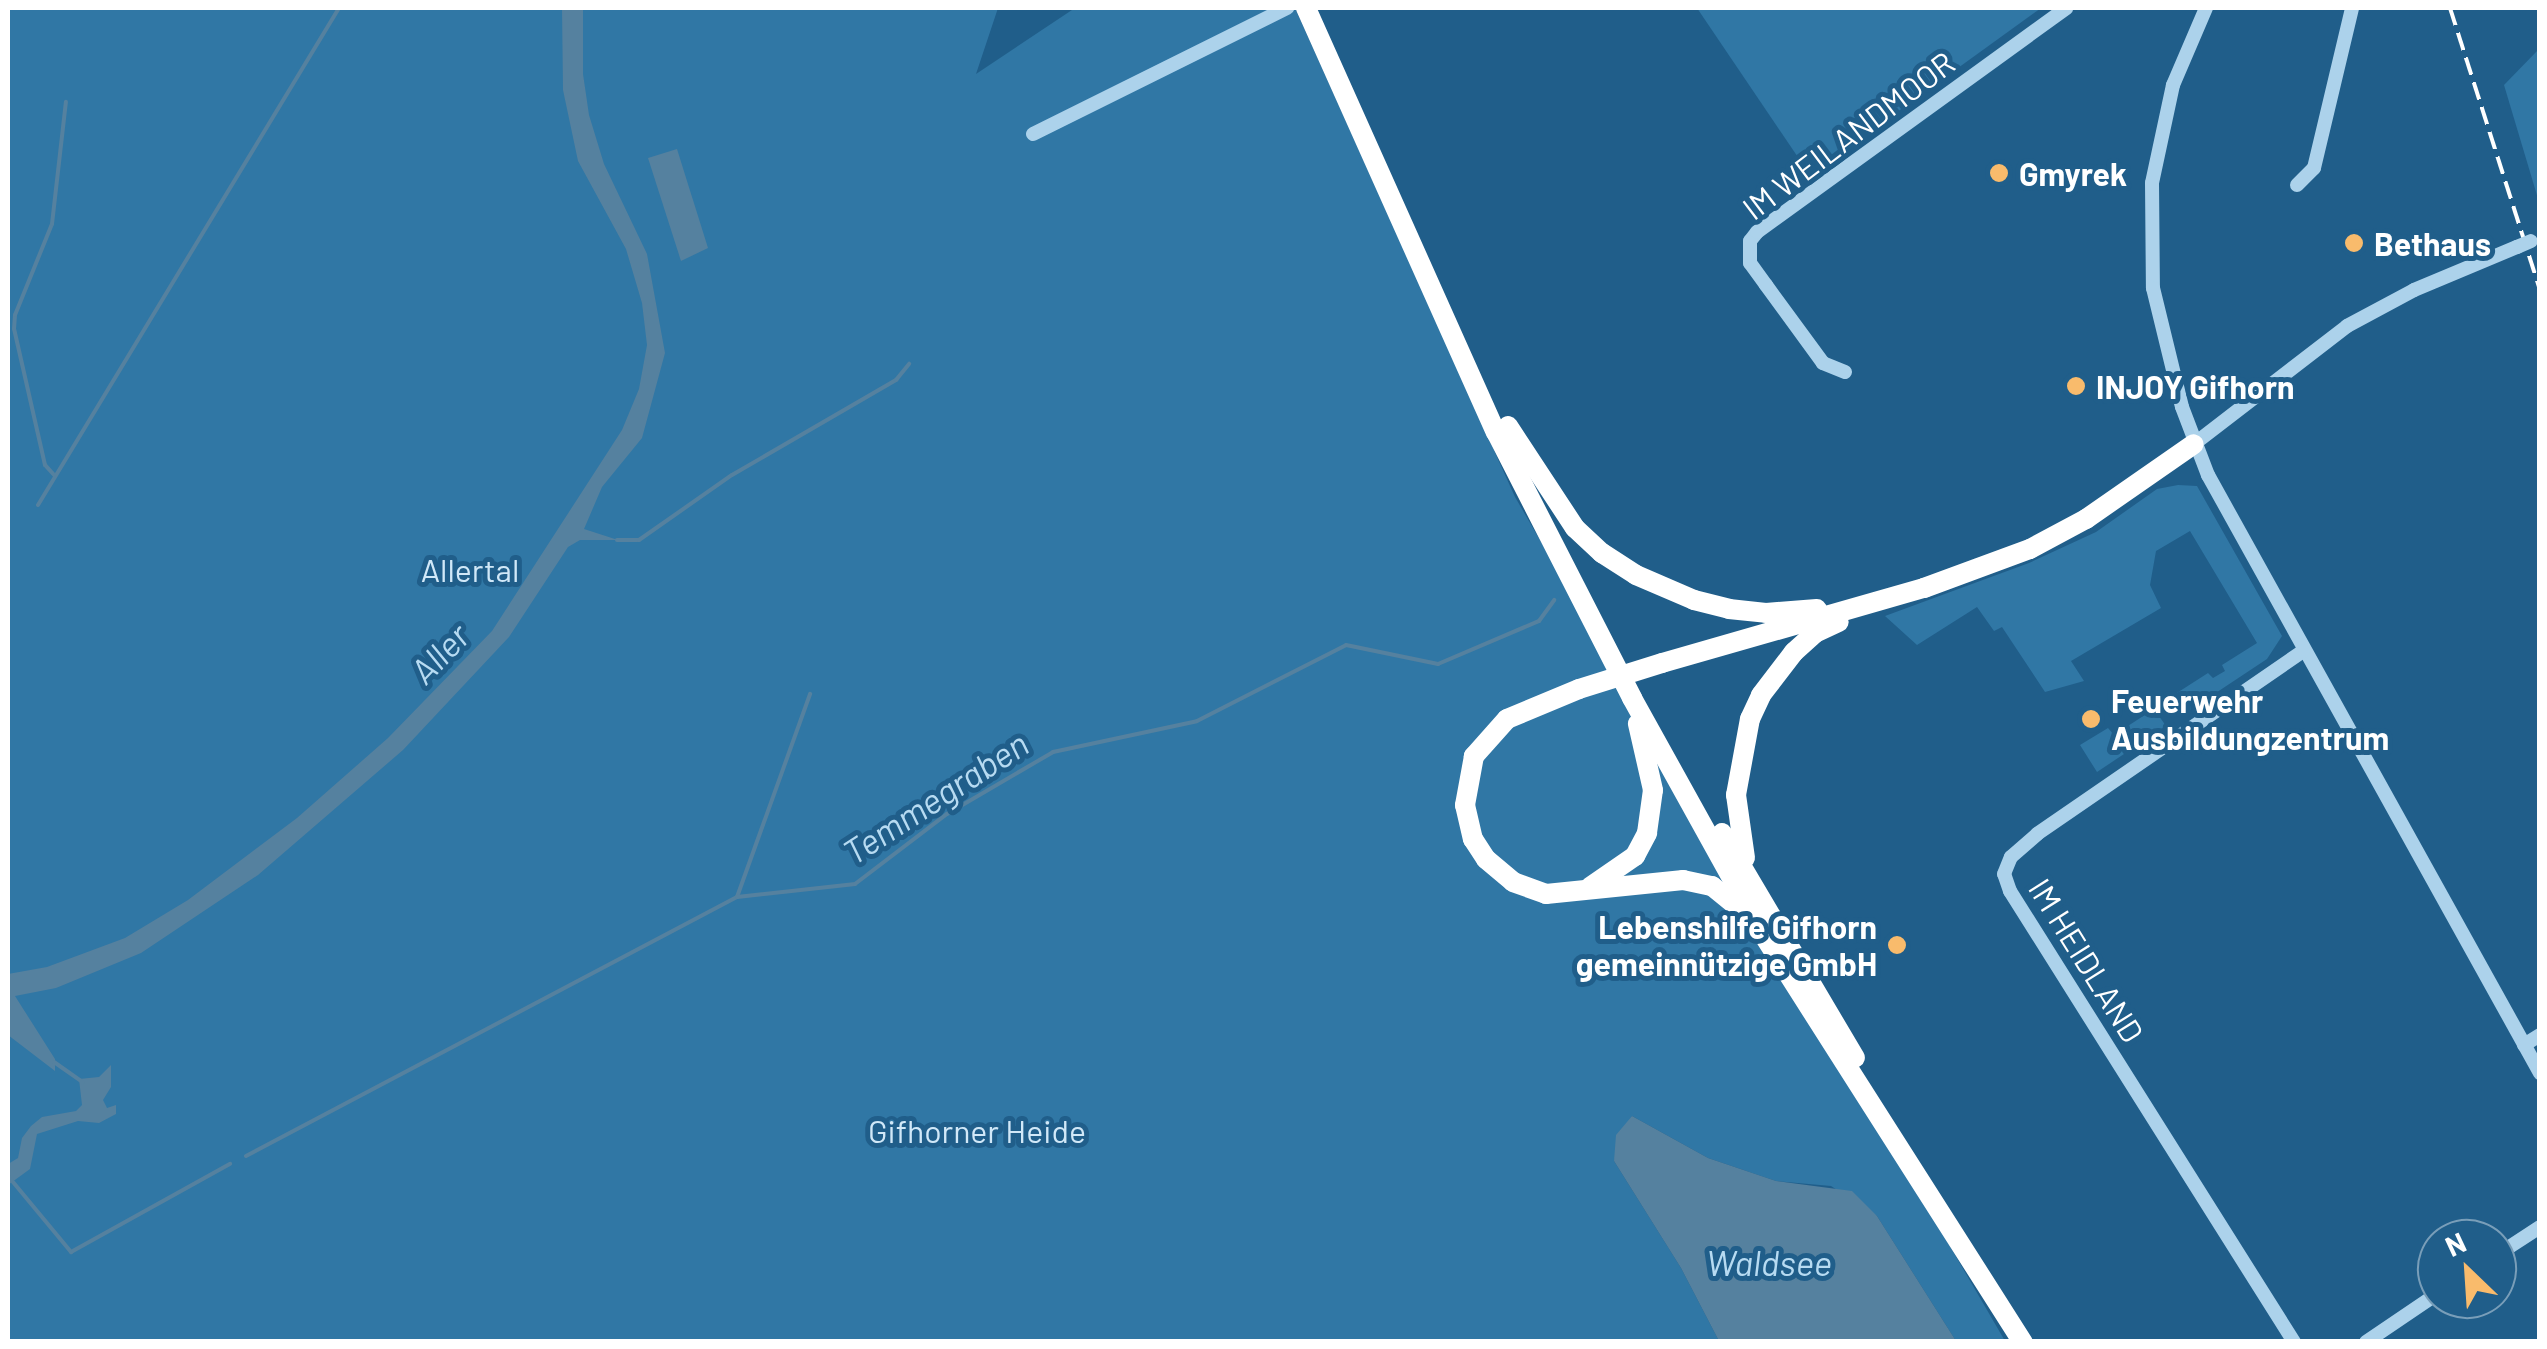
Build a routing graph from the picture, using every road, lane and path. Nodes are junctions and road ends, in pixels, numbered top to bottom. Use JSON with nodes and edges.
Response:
{"nodes":[{"id":1,"x":1287,"y":8,"type":"edge"},
{"id":2,"x":1306,"y":8,"type":"edge"},
{"id":3,"x":1320,"y":8,"type":"edge"},
{"id":4,"x":2066,"y":8,"type":"edge"},
{"id":5,"x":2206,"y":8,"type":"edge"},
{"id":6,"x":2352,"y":8,"type":"edge"},
{"id":7,"x":1033,"y":134,"type":"dead end"},
{"id":8,"x":2297,"y":185,"type":"dead end"},
{"id":9,"x":2529,"y":242,"type":"edge"},
{"id":10,"x":1845,"y":372,"type":"dead end"},
{"id":11,"x":1508,"y":426,"type":"junction"},
{"id":12,"x":2194,"y":444,"type":"junction"},
{"id":13,"x":1888,"y":599,"type":"junction"},
{"id":14,"x":2304,"y":651,"type":"junction"},
{"id":15,"x":1632,"y":698,"type":"junction"},
{"id":16,"x":1752,"y":884,"type":"junction"},
{"id":17,"x":1570,"y":894,"type":"junction"},
{"id":18,"x":1764,"y":936,"type":"junction"},
{"id":19,"x":2540,"y":1035,"type":"edge"},
{"id":20,"x":2524,"y":1044,"type":"junction"},
{"id":21,"x":2540,"y":1072,"type":"edge"},
{"id":22,"x":2540,"y":1226,"type":"edge"},
{"id":23,"x":2517,"y":1242,"type":"edge"},
{"id":24,"x":2417,"y":1308,"type":"edge"},
{"id":25,"x":2023,"y":1342,"type":"edge"},
{"id":26,"x":2037,"y":1342,"type":"edge"},
{"id":27,"x":2294,"y":1342,"type":"edge"},
{"id":28,"x":2366,"y":1342,"type":"edge"}],
"edges":[{"from":1,"to":7,"type":"street"},
{"from":2,"to":15,"type":"highway"},
{"from":3,"to":11,"type":"highway"},
{"from":4,"to":10,"type":"street","name":"IM WEILANDMOOR"},
{"from":5,"to":12,"type":"street"},
{"from":6,"to":8,"type":"street"},
{"from":9,"to":12,"type":"street"},
{"from":11,"to":13,"type":"highway"},
{"from":11,"to":16,"type":"highway"},
{"from":12,"to":13,"type":"highway"},
{"from":12,"to":14,"type":"street"},
{"from":13,"to":16,"type":"highway"},
{"from":13,"to":17,"type":"highway","bridge":true},
{"from":14,"to":20,"type":"street"},
{"from":14,"to":27,"type":"street","name":"IM HEIDLAND"},
{"from":15,"to":17,"type":"highway"},
{"from":15,"to":18,"type":"highway"},
{"from":16,"to":26,"type":"highway"},
{"from":17,"to":18,"type":"highway"},
{"from":18,"to":25,"type":"highway"},
{"from":19,"to":20,"type":"street"},
{"from":20,"to":21,"type":"street"},
{"from":22,"to":23,"type":"street"},
{"from":24,"to":28,"type":"street"}]}
